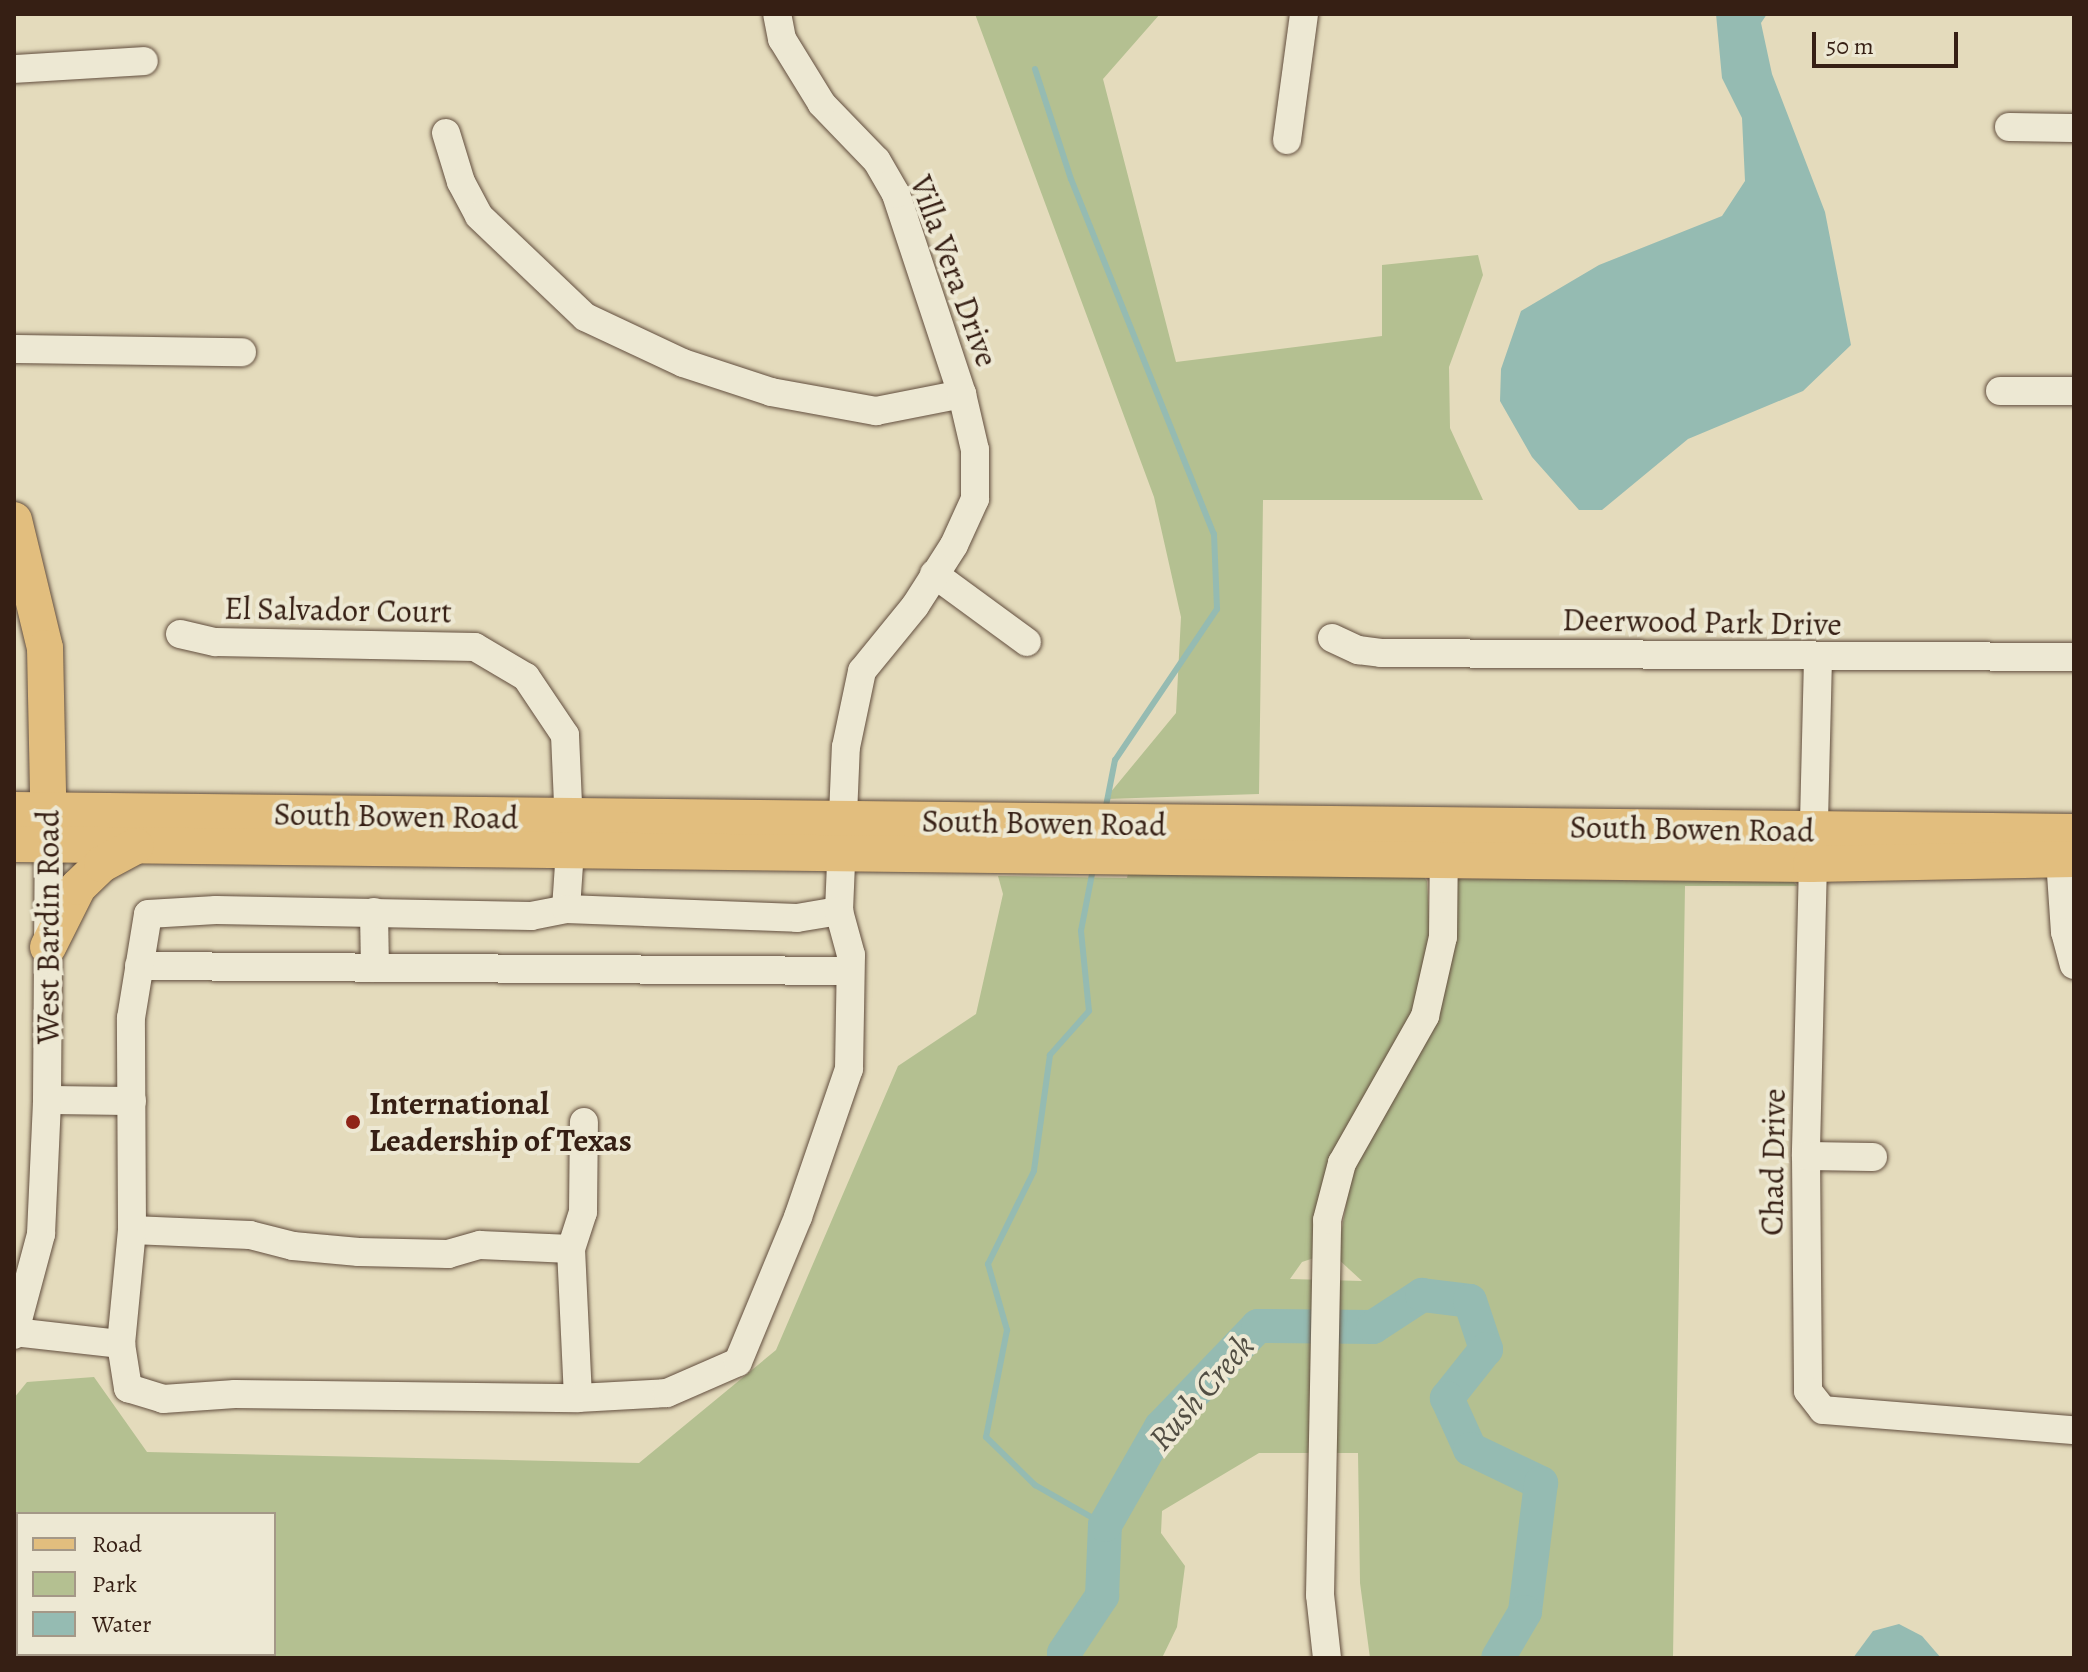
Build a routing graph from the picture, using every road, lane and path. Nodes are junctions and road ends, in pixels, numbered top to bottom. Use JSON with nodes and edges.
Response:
{"nodes":[{"id":1,"x":777,"y":14,"type":"edge"},
{"id":2,"x":1304,"y":14,"type":"edge"},
{"id":3,"x":144,"y":61,"type":"dead end"},
{"id":4,"x":14,"y":69,"type":"edge"},
{"id":5,"x":2009,"y":127,"type":"dead end"},
{"id":6,"x":2074,"y":128,"type":"edge"},
{"id":7,"x":446,"y":133,"type":"dead end"},
{"id":8,"x":1287,"y":140,"type":"dead end"},
{"id":9,"x":14,"y":349,"type":"edge"},
{"id":10,"x":242,"y":352,"type":"dead end"},
{"id":11,"x":2000,"y":391,"type":"dead end"},
{"id":12,"x":2074,"y":391,"type":"edge"},
{"id":13,"x":962,"y":394,"type":"junction"},
{"id":14,"x":14,"y":520,"type":"edge"},
{"id":15,"x":934,"y":574,"type":"junction"},
{"id":16,"x":180,"y":634,"type":"dead end"},
{"id":17,"x":1332,"y":638,"type":"dead end"},
{"id":18,"x":1027,"y":642,"type":"dead end"},
{"id":19,"x":2074,"y":657,"type":"edge"},
{"id":20,"x":1818,"y":658,"type":"junction"},
{"id":21,"x":14,"y":810,"type":"edge"},
{"id":22,"x":37,"y":834,"type":"edge"},
{"id":23,"x":570,"y":834,"type":"junction"},
{"id":24,"x":843,"y":837,"type":"junction"},
{"id":25,"x":1167,"y":842,"type":"junction"},
{"id":26,"x":1444,"y":842,"type":"junction"},
{"id":27,"x":140,"y":845,"type":"junction"},
{"id":28,"x":1812,"y":847,"type":"junction"},
{"id":29,"x":2069,"y":850,"type":"edge"},
{"id":30,"x":566,"y":909,"type":"junction"},
{"id":31,"x":839,"y":911,"type":"junction"},
{"id":32,"x":374,"y":912,"type":"junction"},
{"id":33,"x":48,"y":947,"type":"junction"},
{"id":34,"x":2074,"y":965,"type":"edge"},
{"id":35,"x":139,"y":966,"type":"junction"},
{"id":36,"x":375,"y":968,"type":"junction"},
{"id":37,"x":850,"y":971,"type":"junction"},
{"id":38,"x":47,"y":1100,"type":"junction"},
{"id":39,"x":132,"y":1101,"type":"junction"},
{"id":40,"x":584,"y":1122,"type":"dead end"},
{"id":41,"x":1806,"y":1156,"type":"junction"},
{"id":42,"x":1873,"y":1157,"type":"dead end"},
{"id":43,"x":132,"y":1230,"type":"junction"},
{"id":44,"x":571,"y":1249,"type":"junction"},
{"id":45,"x":15,"y":1333,"type":"edge"},
{"id":46,"x":121,"y":1344,"type":"junction"},
{"id":47,"x":578,"y":1398,"type":"junction"},
{"id":48,"x":2074,"y":1430,"type":"edge"},
{"id":49,"x":1327,"y":1658,"type":"edge"}],
"edges":[{"from":1,"to":13,"type":"street","name":"Villa Vera Drive"},
{"from":2,"to":8,"type":"street"},
{"from":3,"to":4,"type":"street"},
{"from":5,"to":6,"type":"street"},
{"from":7,"to":13,"type":"street"},
{"from":9,"to":10,"type":"street"},
{"from":11,"to":12,"type":"street"},
{"from":13,"to":15,"type":"street","name":"Villa Vera Drive"},
{"from":14,"to":22,"type":"main road","name":"West Bardin Road"},
{"from":15,"to":18,"type":"street"},
{"from":15,"to":24,"type":"street","name":"Villa Vera Drive"},
{"from":16,"to":23,"type":"street","name":"El Salvador Court"},
{"from":17,"to":20,"type":"street","name":"Deerwood Park Drive"},
{"from":19,"to":20,"type":"street","name":"Deerwood Park Drive"},
{"from":20,"to":28,"type":"street","name":"Chad Drive"},
{"from":21,"to":22,"type":"main road","name":"South Bowen Road"},
{"from":22,"to":23,"type":"main road","name":"South Bowen Road"},
{"from":22,"to":27,"type":"main road","name":"South Bowen Road"},
{"from":22,"to":33,"type":"street","name":"West Bardin Road"},
{"from":23,"to":24,"type":"main road","name":"South Bowen Road"},
{"from":23,"to":27,"type":"main road","name":"South Bowen Road"},
{"from":23,"to":30,"type":"street","name":"El Salvador Court"},
{"from":24,"to":25,"type":"main road","name":"South Bowen Road"},
{"from":24,"to":25,"type":"main road","name":"South Bowen Road"},
{"from":24,"to":31,"type":"street","name":"Villa Vera Drive"},
{"from":25,"to":26,"type":"main road","name":"South Bowen Road"},
{"from":26,"to":28,"type":"main road","name":"South Bowen Road"},
{"from":26,"to":49,"type":"street"},
{"from":27,"to":33,"type":"main road"},
{"from":28,"to":29,"type":"main road","name":"South Bowen Road"},
{"from":28,"to":41,"type":"street","name":"Chad Drive"},
{"from":29,"to":34,"type":"street"},
{"from":30,"to":31,"type":"street"},
{"from":30,"to":32,"type":"street"},
{"from":31,"to":37,"type":"street","name":"Villa Vera Drive"},
{"from":32,"to":35,"type":"street"},
{"from":32,"to":36,"type":"street"},
{"from":33,"to":38,"type":"street","name":"West Bardin Road"},
{"from":35,"to":36,"type":"street"},
{"from":35,"to":39,"type":"street"},
{"from":36,"to":37,"type":"street"},
{"from":37,"to":47,"type":"street","name":"Villa Vera Drive"},
{"from":38,"to":39,"type":"street"},
{"from":38,"to":45,"type":"street","name":"West Bardin Road"},
{"from":39,"to":43,"type":"street"},
{"from":40,"to":44,"type":"street"},
{"from":41,"to":42,"type":"street"},
{"from":41,"to":48,"type":"street","name":"Chad Drive"},
{"from":43,"to":44,"type":"street"},
{"from":43,"to":46,"type":"street"},
{"from":44,"to":47,"type":"street"},
{"from":45,"to":46,"type":"street"},
{"from":46,"to":47,"type":"street","name":"Villa Vera Drive"}]}
